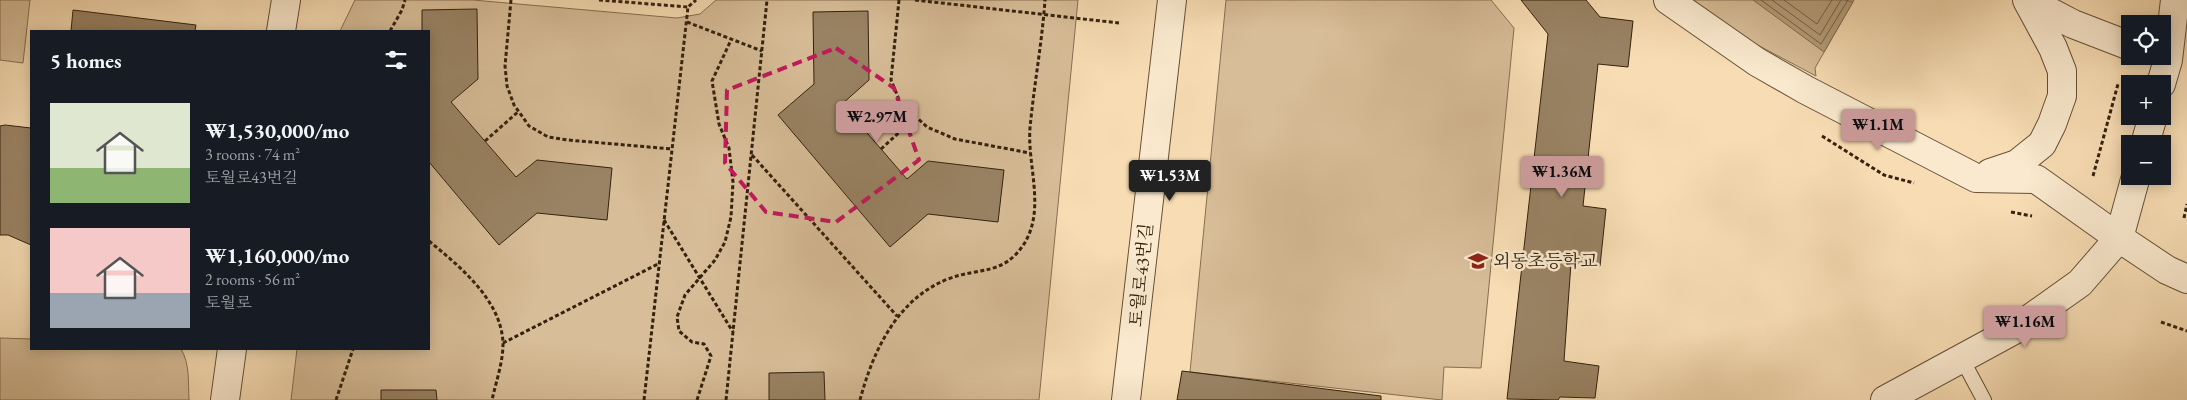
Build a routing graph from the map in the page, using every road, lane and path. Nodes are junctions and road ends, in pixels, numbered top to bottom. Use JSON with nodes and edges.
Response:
{"nodes":[{"id":1,"x":286,"y":0,"type":"edge"},
{"id":2,"x":405,"y":0,"type":"edge"},
{"id":3,"x":511,"y":0,"type":"edge"},
{"id":4,"x":599,"y":0,"type":"edge"},
{"id":5,"x":696,"y":0,"type":"edge"},
{"id":6,"x":767,"y":0,"type":"edge"},
{"id":7,"x":899,"y":0,"type":"edge"},
{"id":8,"x":915,"y":0,"type":"edge"},
{"id":9,"x":1045,"y":0,"type":"edge"},
{"id":10,"x":1172,"y":0,"type":"edge"},
{"id":11,"x":1668,"y":0,"type":"edge"},
{"id":12,"x":2027,"y":0,"type":"edge"},
{"id":13,"x":2175,"y":0,"type":"edge"},
{"id":14,"x":688,"y":7,"type":"junction"},
{"id":15,"x":1044,"y":14,"type":"junction"},
{"id":16,"x":687,"y":22,"type":"junction"},
{"id":17,"x":1119,"y":23,"type":"dead end"},
{"id":18,"x":281,"y":30,"type":"edge"},
{"id":19,"x":391,"y":30,"type":"edge"},
{"id":20,"x":732,"y":40,"type":"junction"},
{"id":21,"x":2121,"y":43,"type":"edge"},
{"id":22,"x":762,"y":51,"type":"junction"},
{"id":23,"x":2169,"y":66,"type":"edge"},
{"id":24,"x":2118,"y":84,"type":"dead end"},
{"id":25,"x":519,"y":111,"type":"junction"},
{"id":26,"x":916,"y":117,"type":"junction"},
{"id":27,"x":484,"y":141,"type":"dead end"},
{"id":28,"x":672,"y":149,"type":"junction"},
{"id":29,"x":882,"y":149,"type":"dead end"},
{"id":30,"x":1030,"y":153,"type":"junction"},
{"id":31,"x":752,"y":154,"type":"junction"},
{"id":32,"x":2094,"y":176,"type":"dead end"},
{"id":33,"x":1976,"y":178,"type":"junction"},
{"id":34,"x":2134,"y":185,"type":"edge"},
{"id":35,"x":2187,"y":204,"type":"edge"},
{"id":36,"x":2184,"y":218,"type":"dead end"},
{"id":37,"x":664,"y":220,"type":"junction"},
{"id":38,"x":2119,"y":238,"type":"junction"},
{"id":39,"x":430,"y":242,"type":"edge"},
{"id":40,"x":659,"y":264,"type":"junction"},
{"id":41,"x":699,"y":276,"type":"junction"},
{"id":42,"x":2187,"y":279,"type":"edge"},
{"id":43,"x":897,"y":316,"type":"junction"},
{"id":44,"x":2161,"y":322,"type":"dead end"},
{"id":45,"x":2187,"y":331,"type":"edge"},
{"id":46,"x":733,"y":333,"type":"junction"},
{"id":47,"x":503,"y":343,"type":"junction"},
{"id":48,"x":232,"y":350,"type":"edge"},
{"id":49,"x":353,"y":350,"type":"edge"},
{"id":50,"x":1962,"y":360,"type":"junction"},
{"id":51,"x":225,"y":400,"type":"edge"},
{"id":52,"x":336,"y":400,"type":"edge"},
{"id":53,"x":492,"y":400,"type":"edge"},
{"id":54,"x":644,"y":400,"type":"edge"},
{"id":55,"x":697,"y":400,"type":"edge"},
{"id":56,"x":726,"y":400,"type":"edge"},
{"id":57,"x":860,"y":400,"type":"edge"},
{"id":58,"x":1126,"y":400,"type":"edge"},
{"id":59,"x":1885,"y":400,"type":"edge"},
{"id":60,"x":1984,"y":400,"type":"edge"}],
"edges":[{"from":1,"to":18,"type":"street"},
{"from":2,"to":19,"type":"path"},
{"from":3,"to":25,"type":"path"},
{"from":4,"to":14,"type":"path"},
{"from":5,"to":14,"type":"path"},
{"from":6,"to":22,"type":"path"},
{"from":7,"to":26,"type":"path"},
{"from":8,"to":15,"type":"path"},
{"from":9,"to":15,"type":"path"},
{"from":10,"to":58,"type":"street","name":"토월로43번길"},
{"from":11,"to":33,"type":"street"},
{"from":12,"to":21,"type":"street"},
{"from":12,"to":33,"type":"street"},
{"from":13,"to":23,"type":"street"},
{"from":14,"to":16,"type":"path"},
{"from":15,"to":17,"type":"path"},
{"from":15,"to":30,"type":"path"},
{"from":16,"to":20,"type":"path"},
{"from":16,"to":28,"type":"path"},
{"from":20,"to":22,"type":"path"},
{"from":20,"to":41,"type":"path"},
{"from":22,"to":31,"type":"path"},
{"from":24,"to":32,"type":"path"},
{"from":25,"to":27,"type":"path"},
{"from":25,"to":28,"type":"path"},
{"from":26,"to":29,"type":"path"},
{"from":26,"to":30,"type":"path"},
{"from":28,"to":37,"type":"path"},
{"from":30,"to":43,"type":"path"},
{"from":31,"to":43,"type":"path"},
{"from":31,"to":46,"type":"path"},
{"from":33,"to":38,"type":"street"},
{"from":34,"to":38,"type":"street"},
{"from":35,"to":36,"type":"path"},
{"from":37,"to":40,"type":"path"},
{"from":37,"to":41,"type":"path"},
{"from":38,"to":42,"type":"street"},
{"from":38,"to":50,"type":"street"},
{"from":39,"to":47,"type":"path"},
{"from":40,"to":47,"type":"path"},
{"from":40,"to":54,"type":"path"},
{"from":41,"to":46,"type":"path"},
{"from":41,"to":55,"type":"path"},
{"from":43,"to":57,"type":"path"},
{"from":44,"to":45,"type":"path"},
{"from":46,"to":56,"type":"path"},
{"from":47,"to":53,"type":"path"},
{"from":48,"to":51,"type":"street"},
{"from":49,"to":52,"type":"path"},
{"from":50,"to":59,"type":"street"},
{"from":50,"to":60,"type":"lane"}]}
